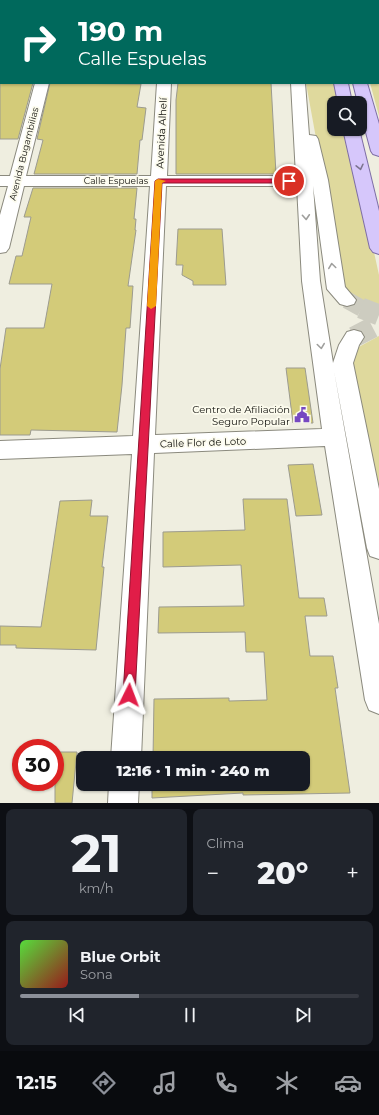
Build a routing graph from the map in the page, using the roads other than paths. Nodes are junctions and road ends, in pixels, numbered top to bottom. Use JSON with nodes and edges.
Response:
{"nodes":[{"id":1,"x":42,"y":84,"type":"edge"},
{"id":2,"x":164,"y":84,"type":"edge"},
{"id":3,"x":341,"y":84,"type":"edge"},
{"id":4,"x":360,"y":84,"type":"edge"},
{"id":5,"x":298,"y":88,"type":"edge"},
{"id":6,"x":344,"y":96,"type":"edge"},
{"id":7,"x":353,"y":136,"type":"edge"},
{"id":8,"x":379,"y":151,"type":"edge"},
{"id":9,"x":0,"y":181,"type":"edge"},
{"id":10,"x":17,"y":181,"type":"junction"},
{"id":11,"x":158,"y":181,"type":"junction"},
{"id":12,"x":304,"y":181,"type":"junction"},
{"id":13,"x":0,"y":248,"type":"edge"},
{"id":14,"x":379,"y":248,"type":"edge"},
{"id":15,"x":347,"y":300,"type":"tunnel mouth"},
{"id":16,"x":354,"y":337,"type":"tunnel mouth"},
{"id":17,"x":334,"y":437,"type":"junction"},
{"id":18,"x":144,"y":445,"type":"junction"},
{"id":19,"x":0,"y":450,"type":"edge"},
{"id":20,"x":379,"y":548,"type":"edge"},
{"id":21,"x":379,"y":700,"type":"edge"},
{"id":22,"x":126,"y":751,"type":"edge"},
{"id":23,"x":124,"y":791,"type":"edge"},
{"id":24,"x":123,"y":803,"type":"edge"}],
"edges":[{"from":1,"to":10,"type":"street","name":"Avenida Bugambilias"},
{"from":2,"to":11,"type":"street","name":"Avenida Alhelí"},
{"from":3,"to":6,"type":"main road"},
{"from":4,"to":8,"type":"main road"},
{"from":5,"to":12,"type":"street"},
{"from":15,"to":5,"type":"street","one_way":true},
{"from":7,"to":14,"type":"main road","one_way":true},
{"from":9,"to":10,"type":"street","name":"Calle Espuelas"},
{"from":10,"to":11,"type":"street","name":"Calle Espuelas"},
{"from":10,"to":13,"type":"street","name":"Avenida Bugambilias"},
{"from":11,"to":12,"type":"street","name":"Calle Espuelas"},
{"from":11,"to":18,"type":"street","name":"Avenida Alhelí"},
{"from":12,"to":17,"type":"street","one_way":true},
{"from":16,"to":20,"type":"street"},
{"from":17,"to":18,"type":"street","name":"Calle Flor de Loto"},
{"from":17,"to":21,"type":"street"},
{"from":18,"to":19,"type":"street","name":"Calle Flor de Loto"},
{"from":18,"to":22,"type":"street","name":"Avenida Alhelí"},
{"from":23,"to":24,"type":"street"}]}
